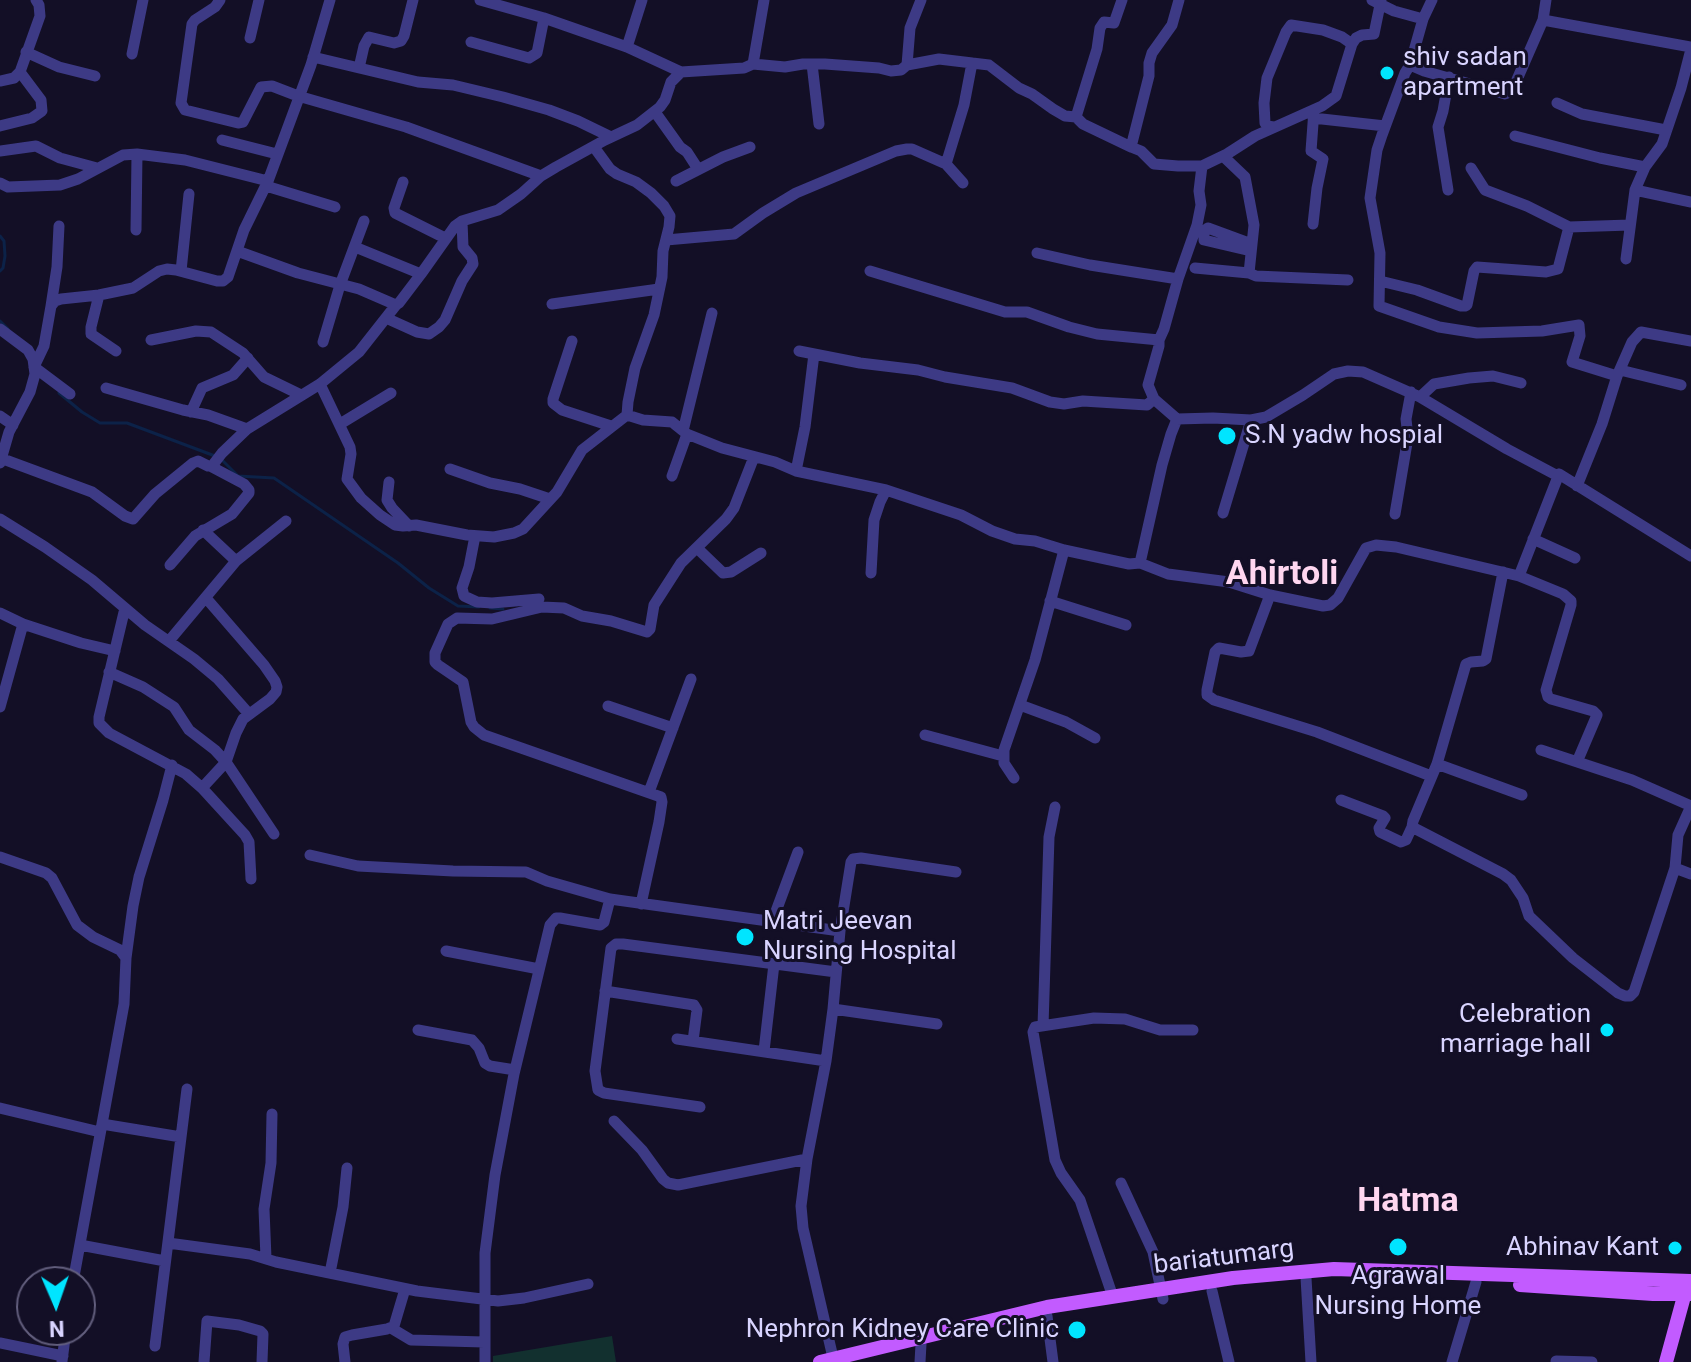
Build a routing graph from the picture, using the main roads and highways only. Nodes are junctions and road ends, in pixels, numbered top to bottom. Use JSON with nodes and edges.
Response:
{"nodes":[{"id":1,"x":1689,"y":1285,"type":"edge"},
{"id":2,"x":1162,"y":1294,"type":"junction"},
{"id":3,"x":834,"y":1361,"type":"edge"},
{"id":4,"x":1666,"y":1362,"type":"edge"}],
"edges":[{"from":1,"to":2,"type":"main road","name":"bariatumarg"},
{"from":1,"to":2,"type":"main road","name":"bariatumarg"},
{"from":1,"to":4,"type":"main road"},
{"from":2,"to":3,"type":"main road","name":"bariatumarg"},
{"from":2,"to":3,"type":"main road","name":"bariatumarg"}]}
